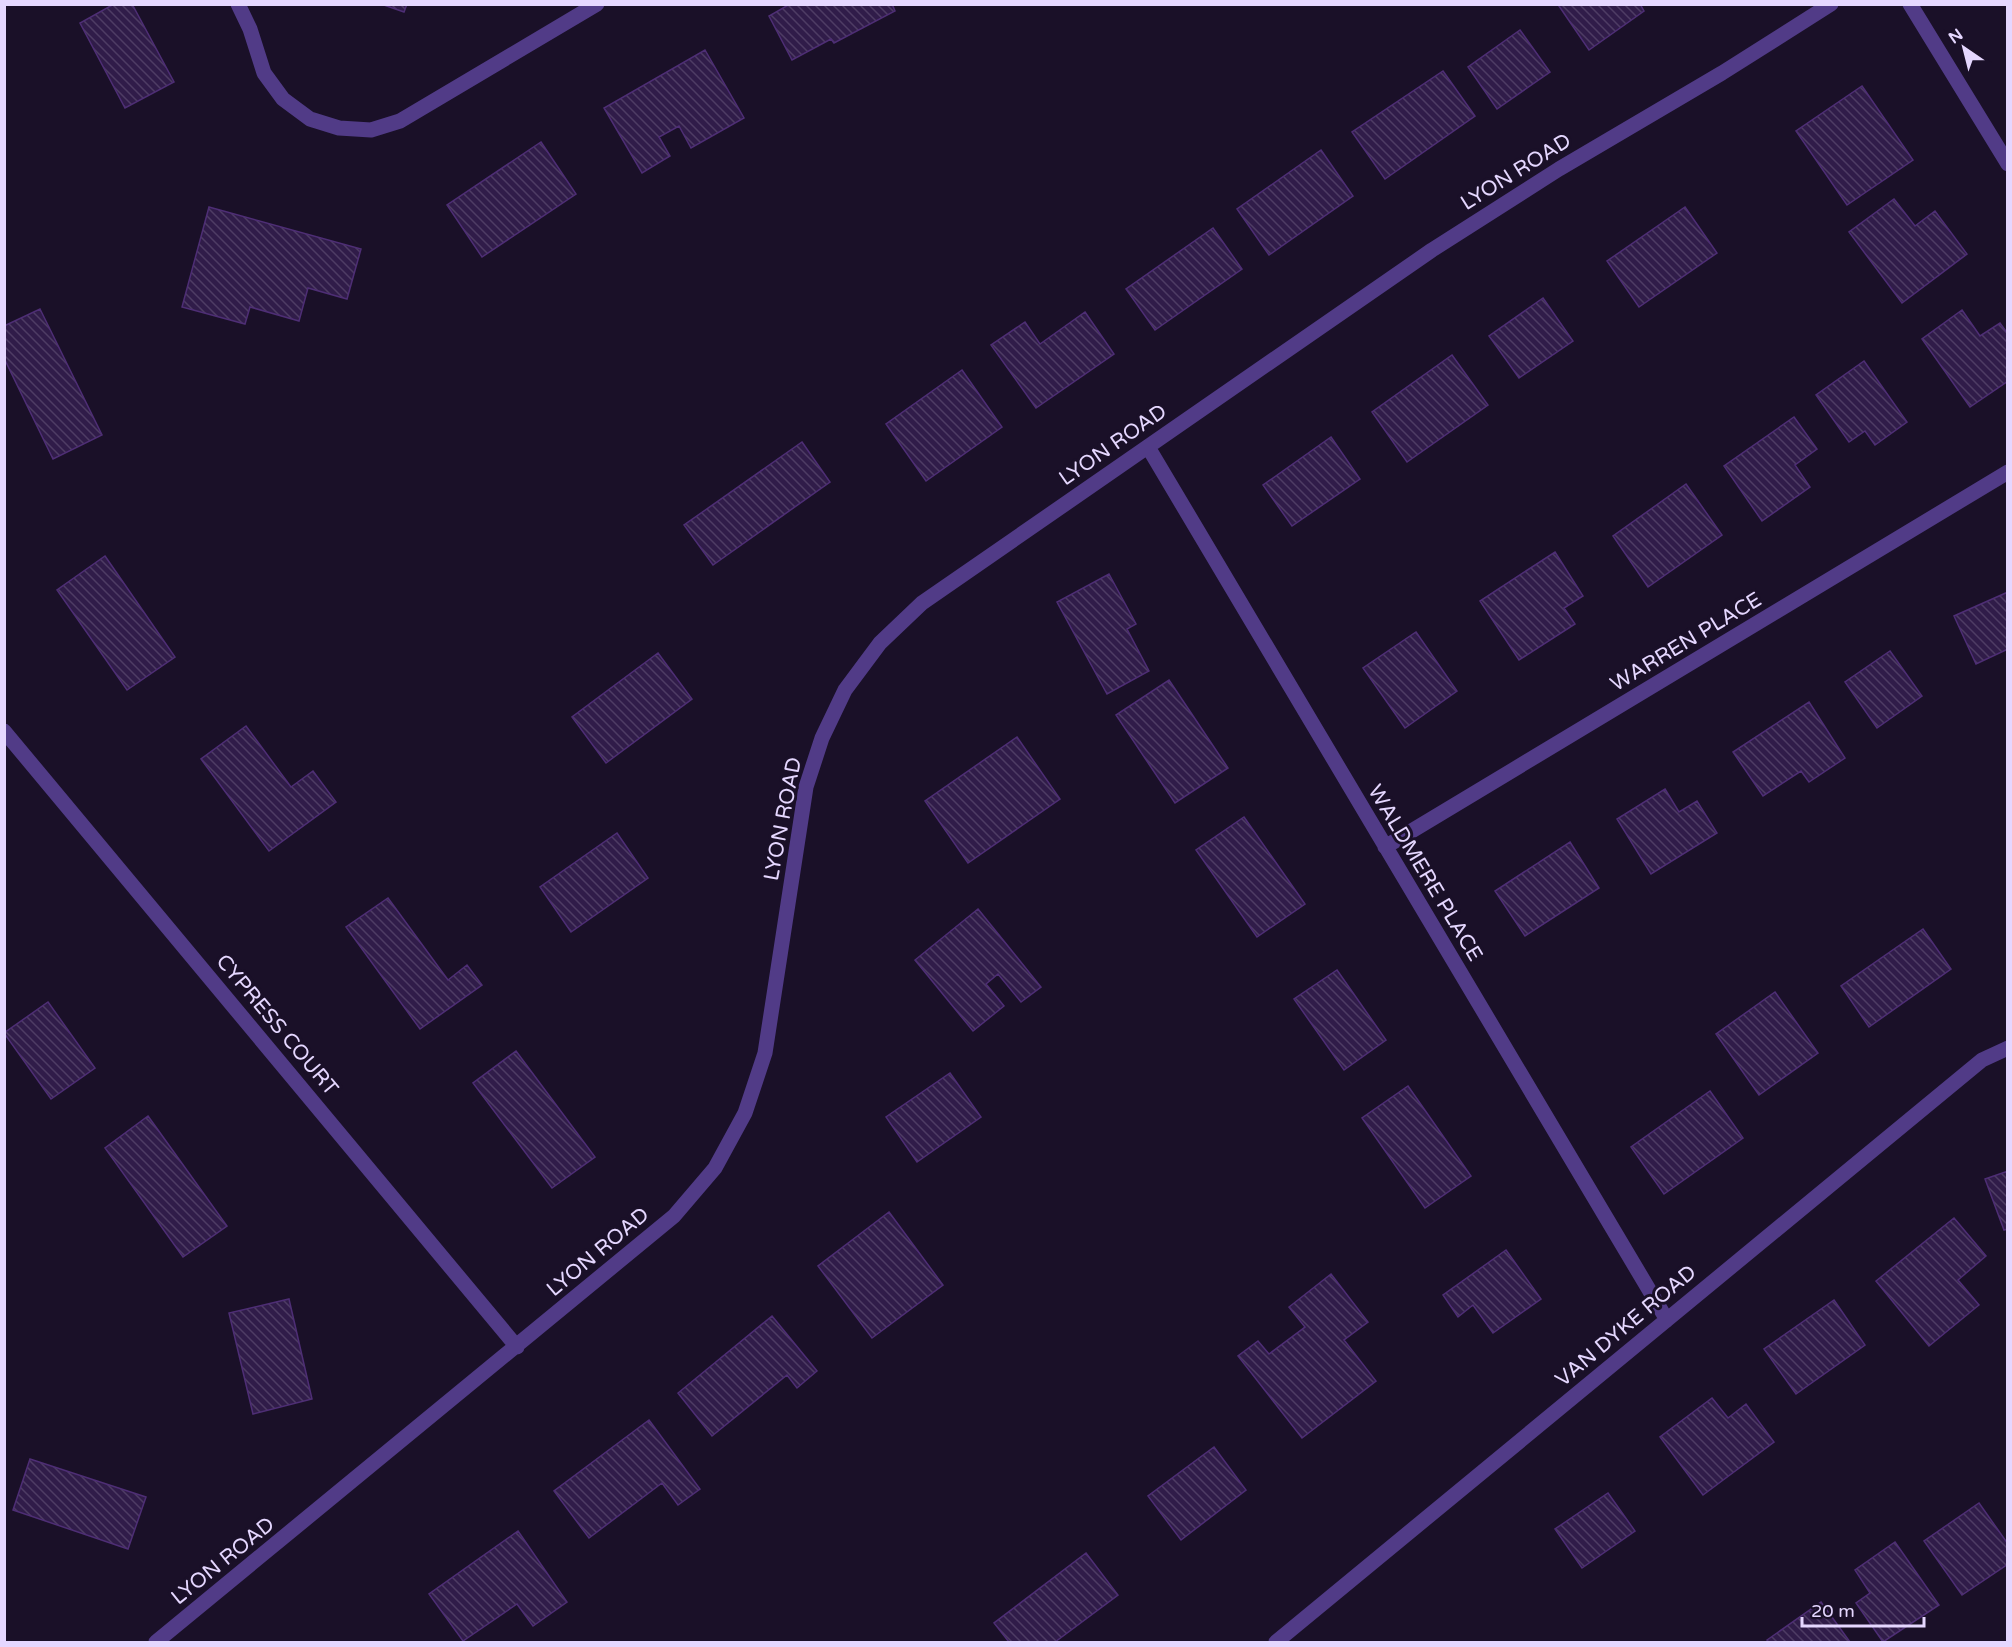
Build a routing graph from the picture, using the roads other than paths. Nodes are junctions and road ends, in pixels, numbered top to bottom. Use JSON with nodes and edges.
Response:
{"nodes":[{"id":1,"x":238,"y":4,"type":"edge"},
{"id":2,"x":597,"y":4,"type":"edge"},
{"id":3,"x":1831,"y":4,"type":"edge"},
{"id":4,"x":1910,"y":4,"type":"edge"},
{"id":5,"x":2007,"y":164,"type":"edge"},
{"id":6,"x":1148,"y":447,"type":"junction"},
{"id":7,"x":2007,"y":472,"type":"edge"},
{"id":8,"x":4,"y":731,"type":"edge"},
{"id":9,"x":1385,"y":847,"type":"junction"},
{"id":10,"x":2007,"y":1048,"type":"edge"},
{"id":11,"x":1667,"y":1320,"type":"junction"},
{"id":12,"x":517,"y":1347,"type":"junction"},
{"id":13,"x":156,"y":1642,"type":"edge"},
{"id":14,"x":1276,"y":1642,"type":"edge"}],
"edges":[{"from":1,"to":2,"type":"street"},
{"from":3,"to":6,"type":"street","name":"LYON ROAD"},
{"from":4,"to":5,"type":"street"},
{"from":6,"to":9,"type":"street","name":"WALDMERE PLACE"},
{"from":6,"to":12,"type":"street","name":"LYON ROAD"},
{"from":7,"to":9,"type":"street","name":"WARREN PLACE"},
{"from":8,"to":12,"type":"street","name":"CYPRESS COURT"},
{"from":9,"to":11,"type":"street","name":"WALDMERE PLACE"},
{"from":10,"to":11,"type":"street","name":"VAN DYKE ROAD"},
{"from":11,"to":14,"type":"street","name":"VAN DYKE ROAD"},
{"from":12,"to":13,"type":"street","name":"LYON ROAD"}]}
